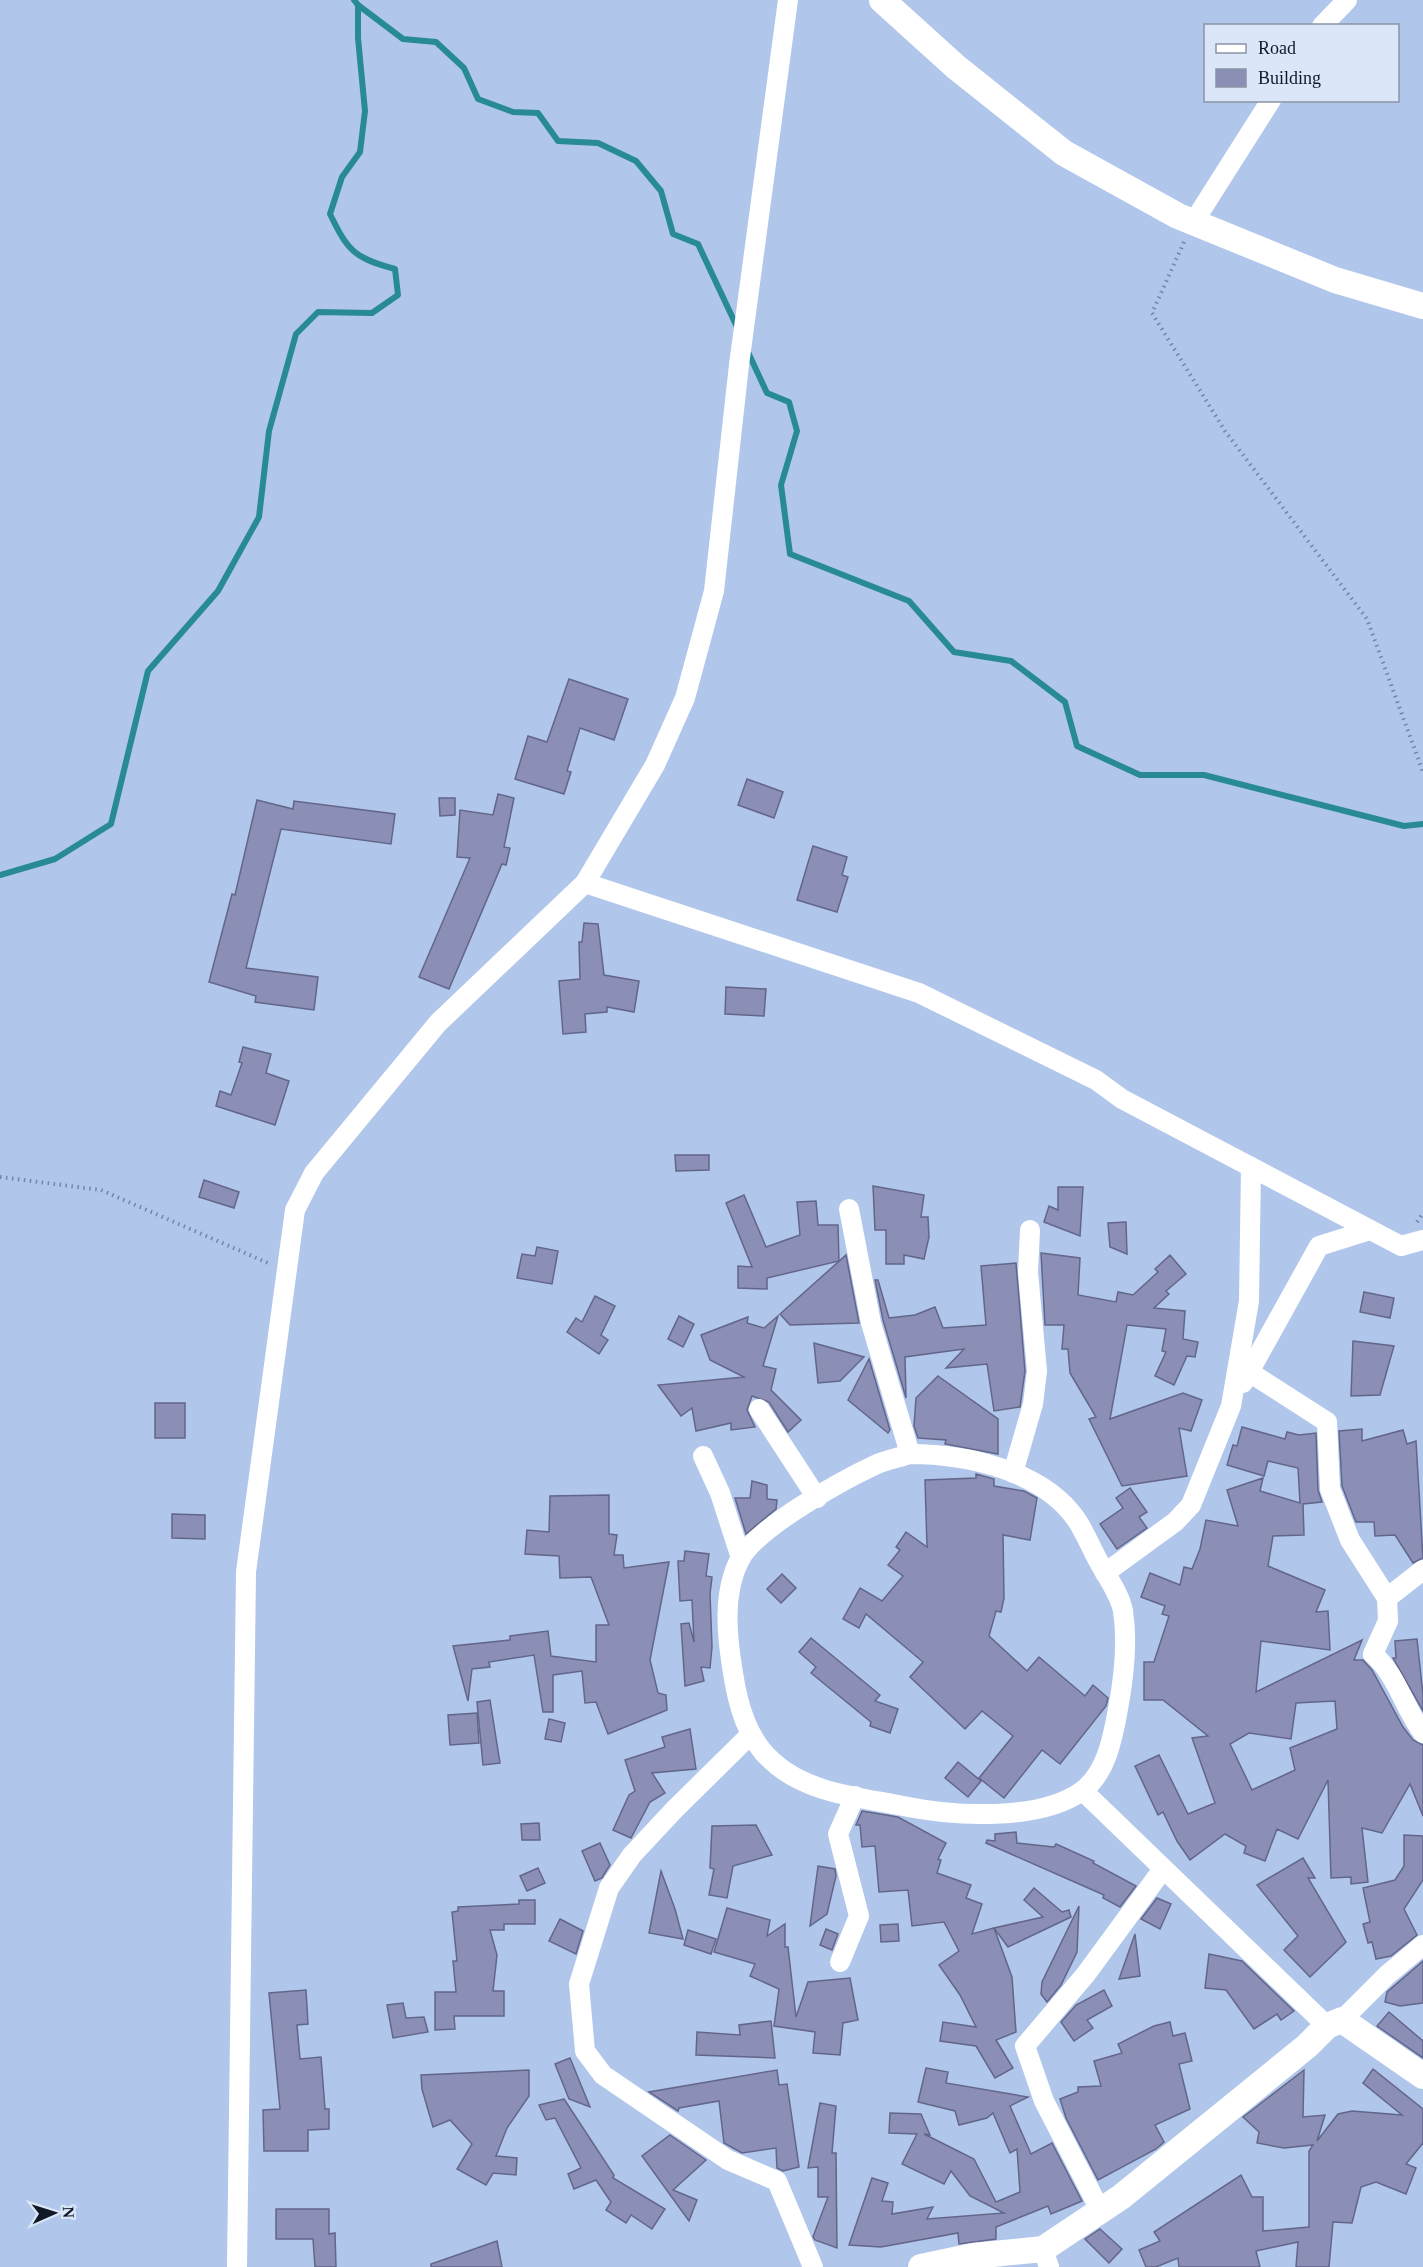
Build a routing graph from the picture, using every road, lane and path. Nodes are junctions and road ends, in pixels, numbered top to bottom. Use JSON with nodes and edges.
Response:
{"nodes":[{"id":1,"x":788,"y":0,"type":"edge"},
{"id":2,"x":882,"y":0,"type":"edge"},
{"id":3,"x":1347,"y":0,"type":"edge"},
{"id":4,"x":1324,"y":24,"type":"edge"},
{"id":5,"x":1270,"y":102,"type":"edge"},
{"id":6,"x":1193,"y":223,"type":"junction"},
{"id":7,"x":1423,"y":306,"type":"edge"},
{"id":8,"x":1423,"y":772,"type":"edge"},
{"id":9,"x":585,"y":883,"type":"junction"},
{"id":10,"x":1251,"y":1167,"type":"junction"},
{"id":11,"x":0,"y":1177,"type":"edge"},
{"id":12,"x":849,"y":1209,"type":"dead end"},
{"id":13,"x":1030,"y":1230,"type":"dead end"},
{"id":14,"x":1370,"y":1230,"type":"junction"},
{"id":15,"x":1423,"y":1240,"type":"edge"},
{"id":16,"x":285,"y":1271,"type":"junction"},
{"id":17,"x":1249,"y":1372,"type":"junction"},
{"id":18,"x":1231,"y":1406,"type":"junction"},
{"id":19,"x":759,"y":1409,"type":"dead end"},
{"id":20,"x":910,"y":1454,"type":"junction"},
{"id":21,"x":703,"y":1456,"type":"dead end"},
{"id":22,"x":1013,"y":1473,"type":"junction"},
{"id":23,"x":817,"y":1498,"type":"junction"},
{"id":24,"x":741,"y":1558,"type":"junction"},
{"id":25,"x":1423,"y":1570,"type":"edge"},
{"id":26,"x":1105,"y":1573,"type":"junction"},
{"id":27,"x":1387,"y":1598,"type":"junction"},
{"id":28,"x":1423,"y":1733,"type":"edge"},
{"id":29,"x":751,"y":1734,"type":"junction"},
{"id":30,"x":1083,"y":1791,"type":"junction"},
{"id":31,"x":855,"y":1796,"type":"junction"},
{"id":32,"x":1163,"y":1869,"type":"junction"},
{"id":33,"x":1423,"y":1945,"type":"edge"},
{"id":34,"x":840,"y":1962,"type":"dead end"},
{"id":35,"x":1334,"y":2023,"type":"junction"},
{"id":36,"x":1423,"y":2076,"type":"edge"},
{"id":37,"x":1100,"y":2210,"type":"junction"},
{"id":38,"x":1046,"y":2258,"type":"edge"},
{"id":39,"x":237,"y":2267,"type":"edge"},
{"id":40,"x":813,"y":2267,"type":"edge"},
{"id":41,"x":921,"y":2267,"type":"edge"}],
"edges":[{"from":1,"to":9,"type":"street"},
{"from":2,"to":6,"type":"main road"},
{"from":3,"to":4,"type":"street"},
{"from":5,"to":6,"type":"street"},
{"from":6,"to":7,"type":"main road"},
{"from":6,"to":8,"type":"path"},
{"from":9,"to":10,"type":"street"},
{"from":9,"to":16,"type":"street"},
{"from":10,"to":14,"type":"street"},
{"from":10,"to":18,"type":"street"},
{"from":11,"to":16,"type":"path"},
{"from":12,"to":20,"type":"street"},
{"from":13,"to":22,"type":"street"},
{"from":14,"to":15,"type":"street"},
{"from":14,"to":17,"type":"street"},
{"from":16,"to":39,"type":"street"},
{"from":17,"to":18,"type":"street"},
{"from":17,"to":27,"type":"street"},
{"from":18,"to":26,"type":"street"},
{"from":19,"to":23,"type":"street"},
{"from":20,"to":22,"type":"street"},
{"from":20,"to":23,"type":"street"},
{"from":21,"to":24,"type":"street"},
{"from":22,"to":26,"type":"street"},
{"from":23,"to":24,"type":"street"},
{"from":24,"to":29,"type":"street"},
{"from":25,"to":27,"type":"street"},
{"from":26,"to":30,"type":"street"},
{"from":27,"to":28,"type":"street"},
{"from":29,"to":31,"type":"street"},
{"from":29,"to":40,"type":"street"},
{"from":30,"to":31,"type":"street"},
{"from":30,"to":32,"type":"street"},
{"from":31,"to":34,"type":"street"},
{"from":32,"to":35,"type":"street"},
{"from":32,"to":37,"type":"street"},
{"from":33,"to":35,"type":"street"},
{"from":35,"to":36,"type":"main road"},
{"from":35,"to":37,"type":"main road"},
{"from":37,"to":38,"type":"main road"},
{"from":38,"to":41,"type":"main road"}]}
